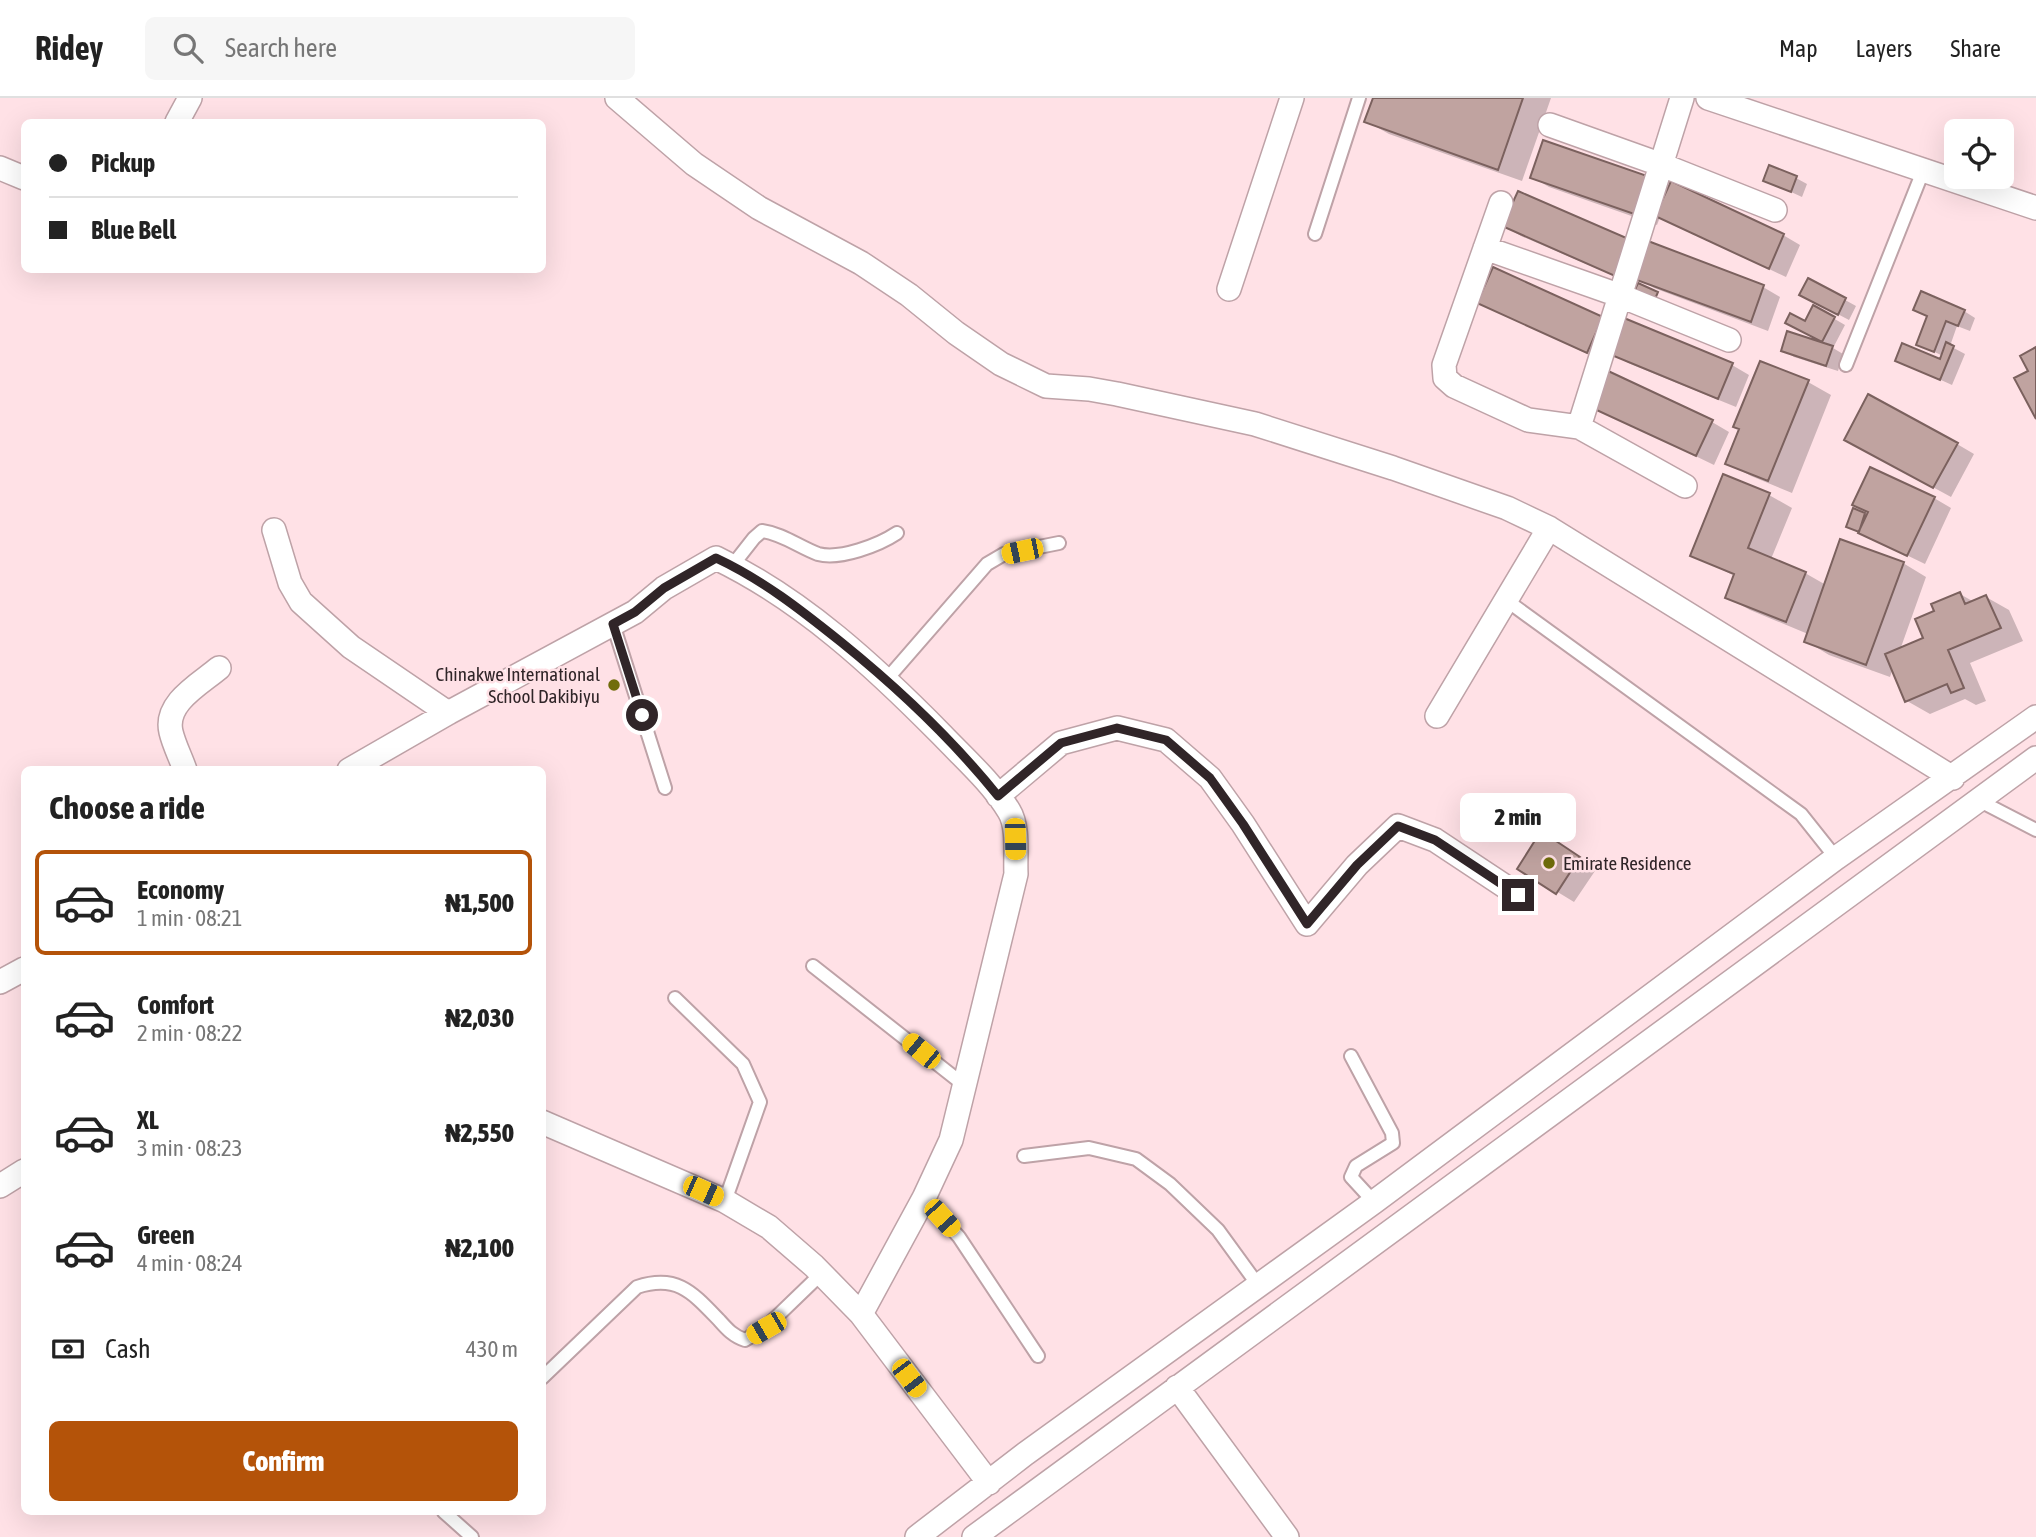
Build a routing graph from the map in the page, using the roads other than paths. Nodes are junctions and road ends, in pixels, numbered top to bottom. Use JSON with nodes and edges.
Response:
{"nodes":[{"id":1,"x":190,"y":98,"type":"edge"},
{"id":2,"x":617,"y":98,"type":"edge"},
{"id":3,"x":1292,"y":98,"type":"edge"},
{"id":4,"x":1359,"y":98,"type":"edge"},
{"id":5,"x":1682,"y":98,"type":"edge"},
{"id":6,"x":1708,"y":98,"type":"edge"},
{"id":7,"x":179,"y":119,"type":"edge"},
{"id":8,"x":1550,"y":125,"type":"dead end"},
{"id":9,"x":1662,"y":165,"type":"junction"},
{"id":10,"x":0,"y":168,"type":"edge"},
{"id":11,"x":1923,"y":171,"type":"junction"},
{"id":12,"x":21,"y":177,"type":"edge"},
{"id":13,"x":1501,"y":203,"type":"dead end"},
{"id":14,"x":2036,"y":208,"type":"edge"},
{"id":15,"x":1774,"y":210,"type":"dead end"},
{"id":16,"x":1315,"y":234,"type":"dead end"},
{"id":17,"x":1485,"y":248,"type":"junction"},
{"id":18,"x":1229,"y":289,"type":"dead end"},
{"id":19,"x":1621,"y":296,"type":"junction"},
{"id":20,"x":1729,"y":340,"type":"dead end"},
{"id":21,"x":1846,"y":365,"type":"dead end"},
{"id":22,"x":1579,"y":427,"type":"junction"},
{"id":23,"x":1685,"y":486,"type":"dead end"},
{"id":24,"x":1549,"y":528,"type":"junction"},
{"id":25,"x":274,"y":530,"type":"dead end"},
{"id":26,"x":897,"y":533,"type":"dead end"},
{"id":27,"x":1059,"y":543,"type":"dead end"},
{"id":28,"x":732,"y":566,"type":"junction"},
{"id":29,"x":1506,"y":600,"type":"junction"},
{"id":30,"x":613,"y":624,"type":"junction"},
{"id":31,"x":219,"y":668,"type":"dead end"},
{"id":32,"x":887,"y":679,"type":"junction"},
{"id":33,"x":448,"y":713,"type":"junction"},
{"id":34,"x":1437,"y":716,"type":"dead end"},
{"id":35,"x":2036,"y":717,"type":"edge"},
{"id":36,"x":2036,"y":758,"type":"edge"},
{"id":37,"x":184,"y":766,"type":"edge"},
{"id":38,"x":356,"y":766,"type":"edge"},
{"id":39,"x":1953,"y":778,"type":"junction"},
{"id":40,"x":665,"y":788,"type":"dead end"},
{"id":41,"x":998,"y":796,"type":"junction"},
{"id":42,"x":1977,"y":800,"type":"junction"},
{"id":43,"x":2036,"y":830,"type":"edge"},
{"id":44,"x":1836,"y":858,"type":"junction"},
{"id":45,"x":1518,"y":895,"type":"dead end"},
{"id":46,"x":813,"y":966,"type":"dead end"},
{"id":47,"x":21,"y":971,"type":"edge"},
{"id":48,"x":0,"y":982,"type":"edge"},
{"id":49,"x":675,"y":998,"type":"dead end"},
{"id":50,"x":1351,"y":1056,"type":"dead end"},
{"id":51,"x":964,"y":1085,"type":"junction"},
{"id":52,"x":546,"y":1124,"type":"edge"},
{"id":53,"x":1024,"y":1156,"type":"dead end"},
{"id":54,"x":21,"y":1173,"type":"edge"},
{"id":55,"x":0,"y":1186,"type":"edge"},
{"id":56,"x":924,"y":1198,"type":"junction"},
{"id":57,"x":725,"y":1200,"type":"junction"},
{"id":58,"x":1374,"y":1202,"type":"junction"},
{"id":59,"x":821,"y":1274,"type":"junction"},
{"id":60,"x":1258,"y":1285,"type":"junction"},
{"id":61,"x":861,"y":1314,"type":"junction"},
{"id":62,"x":1038,"y":1356,"type":"dead end"},
{"id":63,"x":546,"y":1374,"type":"edge"},
{"id":64,"x":1177,"y":1387,"type":"junction"},
{"id":65,"x":1026,"y":1454,"type":"junction"},
{"id":66,"x":1047,"y":1481,"type":"junction"},
{"id":67,"x":989,"y":1483,"type":"junction"},
{"id":68,"x":447,"y":1515,"type":"edge"},
{"id":69,"x":472,"y":1537,"type":"edge"},
{"id":70,"x":917,"y":1537,"type":"edge"},
{"id":71,"x":974,"y":1537,"type":"edge"},
{"id":72,"x":1287,"y":1537,"type":"edge"}],
"edges":[{"from":1,"to":7,"type":"street"},
{"from":2,"to":24,"type":"street"},
{"from":3,"to":18,"type":"street"},
{"from":4,"to":16,"type":"lane"},
{"from":5,"to":9,"type":"street"},
{"from":6,"to":11,"type":"street"},
{"from":8,"to":9,"type":"street"},
{"from":9,"to":15,"type":"street"},
{"from":9,"to":19,"type":"street"},
{"from":10,"to":12,"type":"street"},
{"from":11,"to":14,"type":"street"},
{"from":11,"to":21,"type":"lane"},
{"from":13,"to":17,"type":"street"},
{"from":17,"to":19,"type":"street"},
{"from":17,"to":22,"type":"street"},
{"from":19,"to":20,"type":"street"},
{"from":19,"to":22,"type":"street"},
{"from":22,"to":23,"type":"street"},
{"from":24,"to":29,"type":"street"},
{"from":24,"to":39,"type":"street"},
{"from":25,"to":33,"type":"street"},
{"from":26,"to":28,"type":"lane"},
{"from":27,"to":32,"type":"lane"},
{"from":28,"to":30,"type":"street"},
{"from":28,"to":32,"type":"street"},
{"from":29,"to":34,"type":"street"},
{"from":29,"to":44,"type":"lane"},
{"from":30,"to":33,"type":"street"},
{"from":30,"to":40,"type":"lane"},
{"from":31,"to":37,"type":"street"},
{"from":32,"to":41,"type":"street"},
{"from":33,"to":38,"type":"street"},
{"from":35,"to":39,"type":"street"},
{"from":36,"to":42,"type":"street"},
{"from":39,"to":44,"type":"street"},
{"from":41,"to":45,"type":"street"},
{"from":41,"to":51,"type":"street"},
{"from":42,"to":43,"type":"lane"},
{"from":42,"to":64,"type":"street"},
{"from":44,"to":58,"type":"street"},
{"from":46,"to":51,"type":"lane"},
{"from":47,"to":48,"type":"street"},
{"from":49,"to":57,"type":"lane"},
{"from":50,"to":58,"type":"lane"},
{"from":51,"to":56,"type":"street"},
{"from":52,"to":57,"type":"street"},
{"from":53,"to":60,"type":"lane"},
{"from":54,"to":55,"type":"street"},
{"from":56,"to":61,"type":"street"},
{"from":56,"to":62,"type":"lane"},
{"from":57,"to":59,"type":"street"},
{"from":58,"to":60,"type":"street"},
{"from":59,"to":61,"type":"street"},
{"from":59,"to":63,"type":"lane"},
{"from":60,"to":65,"type":"street"},
{"from":61,"to":67,"type":"street"},
{"from":64,"to":66,"type":"street"},
{"from":64,"to":72,"type":"street"},
{"from":65,"to":66,"type":"street"},
{"from":65,"to":67,"type":"street"},
{"from":66,"to":71,"type":"street"},
{"from":67,"to":70,"type":"street"},
{"from":68,"to":69,"type":"lane"}]}
